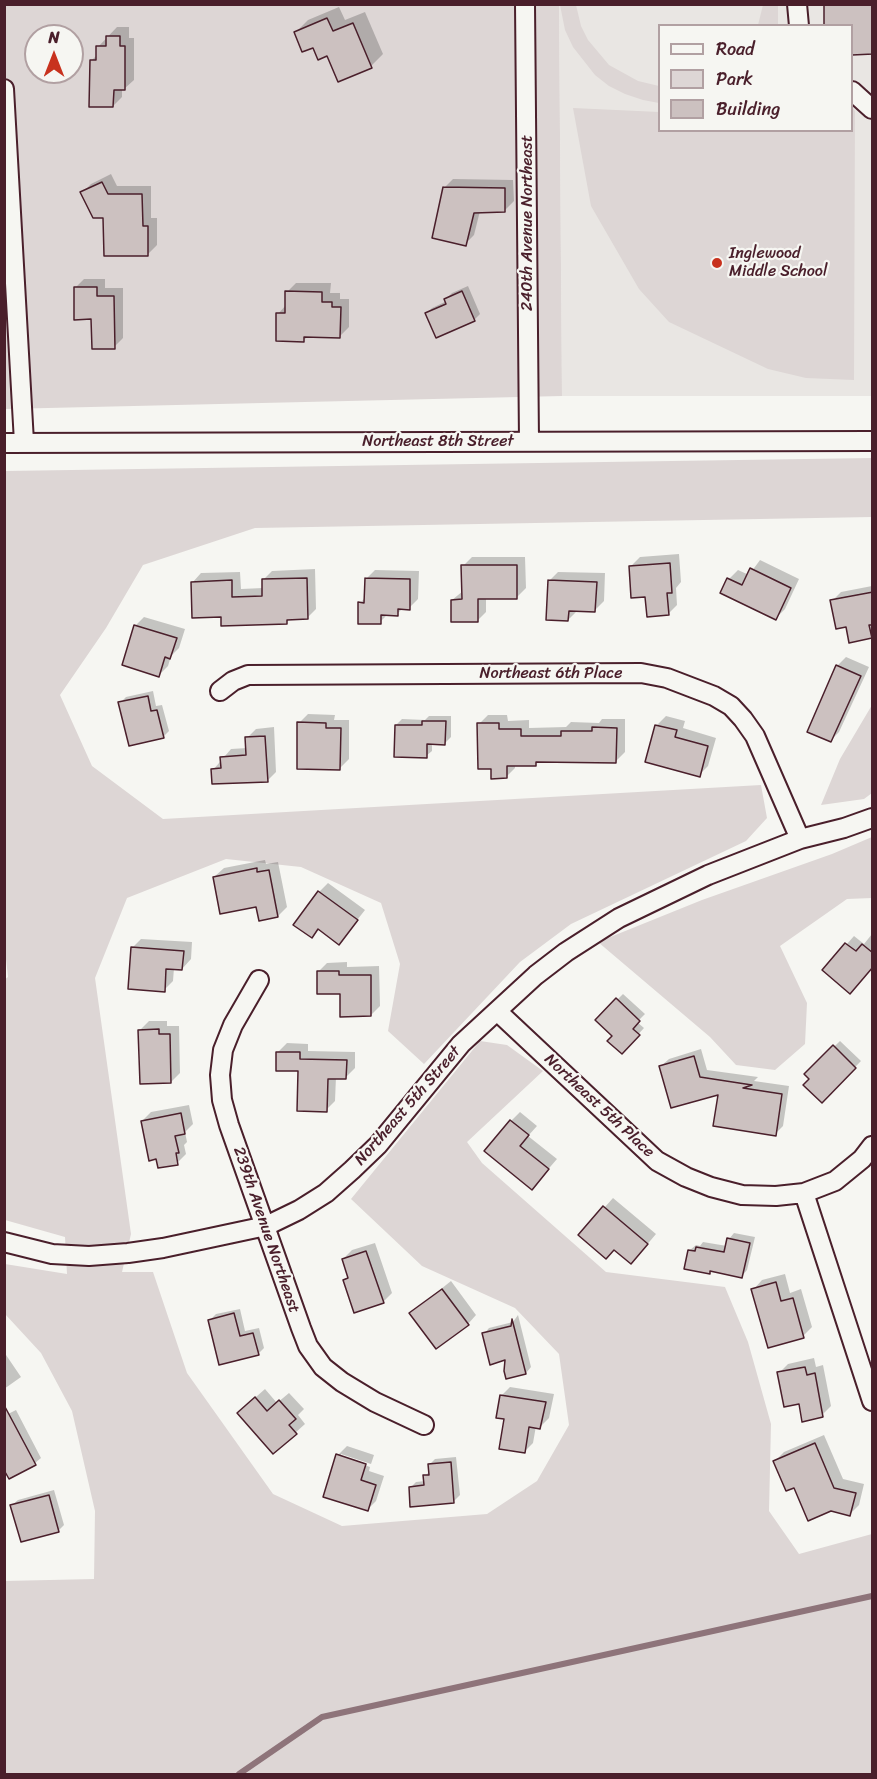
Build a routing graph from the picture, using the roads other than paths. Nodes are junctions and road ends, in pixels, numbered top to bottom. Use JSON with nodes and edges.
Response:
{"nodes":[{"id":1,"x":525,"y":4,"type":"edge"},
{"id":2,"x":797,"y":4,"type":"edge"},
{"id":3,"x":799,"y":24,"type":"edge"},
{"id":4,"x":4,"y":89,"type":"edge"},
{"id":5,"x":853,"y":92,"type":"edge"},
{"id":6,"x":873,"y":109,"type":"edge"},
{"id":7,"x":530,"y":441,"type":"junction"},
{"id":8,"x":873,"y":441,"type":"edge"},
{"id":9,"x":24,"y":442,"type":"junction"},
{"id":10,"x":4,"y":443,"type":"edge"},
{"id":11,"x":220,"y":691,"type":"dead end"},
{"id":12,"x":873,"y":818,"type":"edge"},
{"id":13,"x":800,"y":839,"type":"junction"},
{"id":14,"x":259,"y":980,"type":"dead end"},
{"id":15,"x":497,"y":1011,"type":"junction"},
{"id":16,"x":873,"y":1146,"type":"edge"},
{"id":17,"x":804,"y":1193,"type":"junction"},
{"id":18,"x":266,"y":1226,"type":"junction"},
{"id":19,"x":4,"y":1242,"type":"edge"},
{"id":20,"x":873,"y":1401,"type":"edge"},
{"id":21,"x":424,"y":1425,"type":"dead end"}],
"edges":[{"from":1,"to":7,"type":"street","name":"240th Avenue Northeast"},
{"from":2,"to":3,"type":"street"},
{"from":4,"to":9,"type":"street"},
{"from":5,"to":6,"type":"street"},
{"from":7,"to":8,"type":"street","name":"Northeast 8th Street"},
{"from":7,"to":9,"type":"street","name":"Northeast 8th Street"},
{"from":9,"to":10,"type":"street","name":"Northeast 8th Street"},
{"from":11,"to":13,"type":"street","name":"Northeast 6th Place"},
{"from":12,"to":13,"type":"street","name":"Northeast 5th Street"},
{"from":13,"to":15,"type":"street","name":"Northeast 5th Street"},
{"from":14,"to":18,"type":"street","name":"239th Avenue Northeast"},
{"from":15,"to":17,"type":"street","name":"Northeast 5th Place"},
{"from":15,"to":18,"type":"street","name":"Northeast 5th Street"},
{"from":16,"to":17,"type":"street","name":"Northeast 5th Place"},
{"from":17,"to":20,"type":"street"},
{"from":18,"to":19,"type":"street","name":"Northeast 5th Street"},
{"from":18,"to":21,"type":"street","name":"239th Avenue Northeast"}]}
